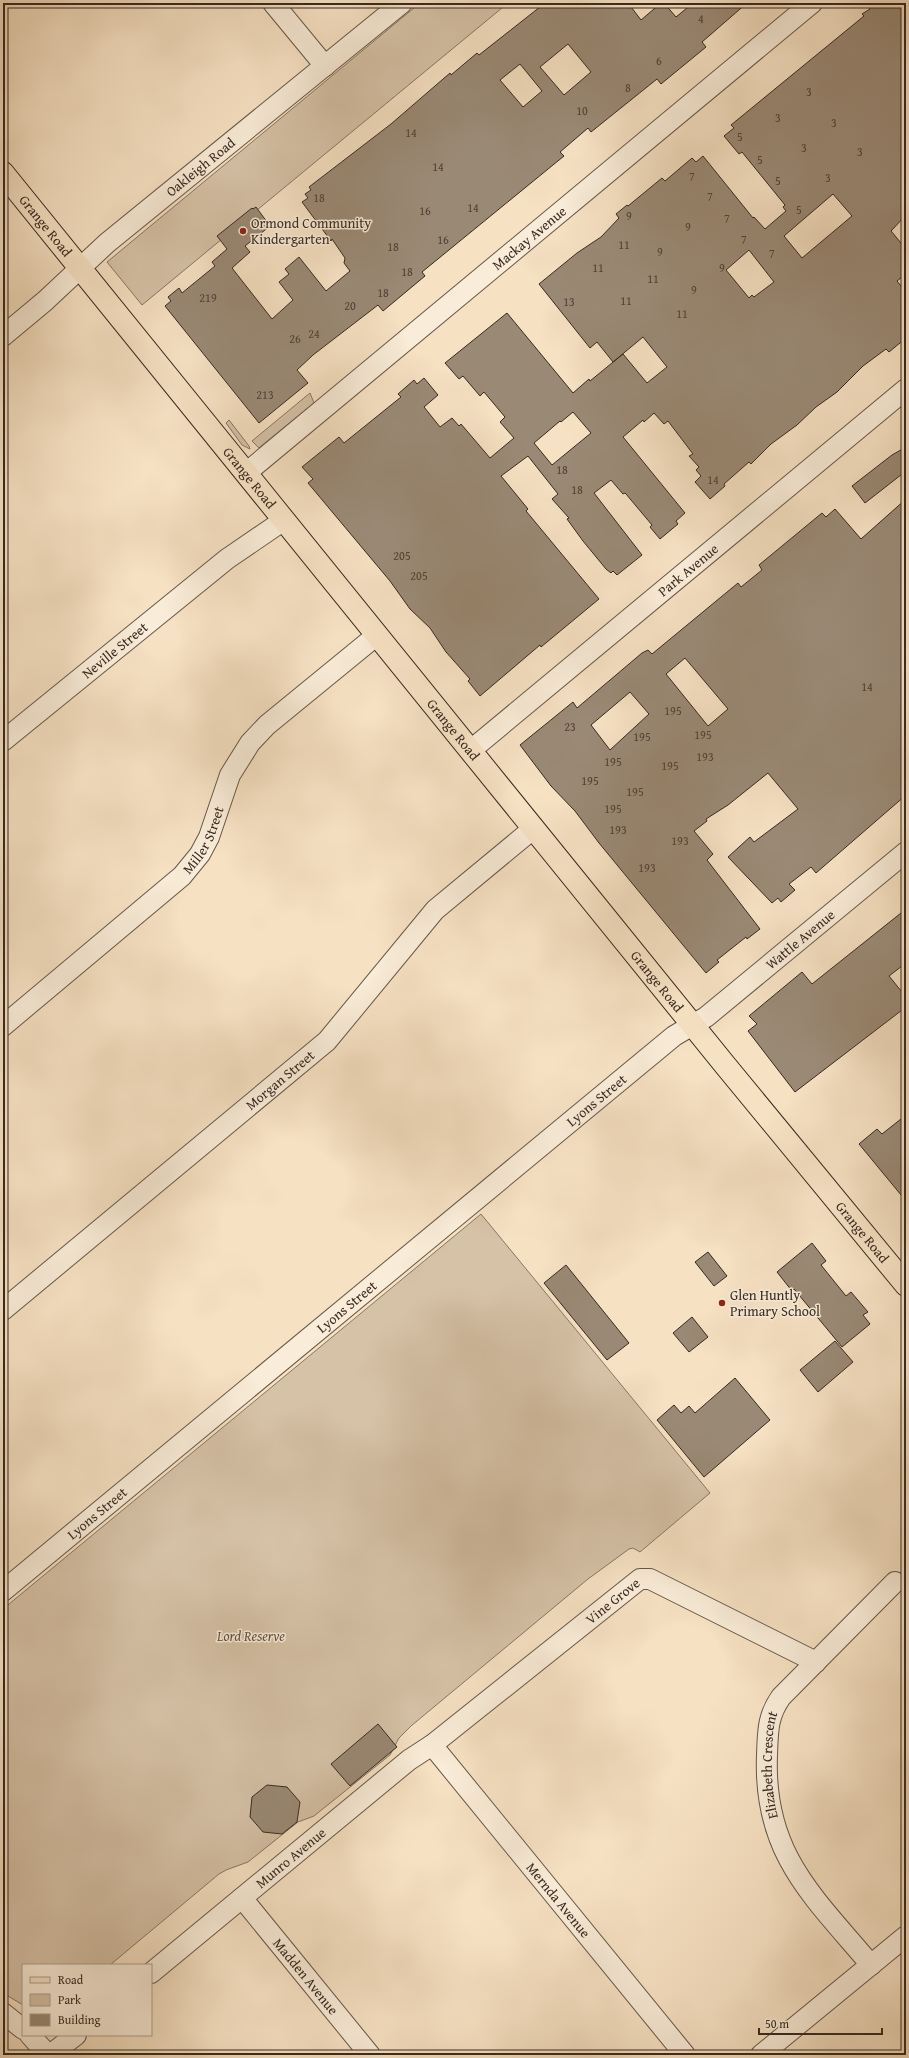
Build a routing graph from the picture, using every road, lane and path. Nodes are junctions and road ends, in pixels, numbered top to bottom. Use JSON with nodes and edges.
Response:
{"nodes":[{"id":1,"x":273,"y":3,"type":"edge"},
{"id":2,"x":402,"y":3,"type":"edge"},
{"id":3,"x":812,"y":3,"type":"edge"},
{"id":4,"x":325,"y":66,"type":"junction"},
{"id":5,"x":3,"y":174,"type":"edge"},
{"id":6,"x":80,"y":268,"type":"junction"},
{"id":7,"x":3,"y":336,"type":"edge"},
{"id":8,"x":906,"y":389,"type":"edge"},
{"id":9,"x":246,"y":473,"type":"junction"},
{"id":10,"x":280,"y":515,"type":"junction"},
{"id":11,"x":377,"y":635,"type":"junction"},
{"id":12,"x":3,"y":741,"type":"edge"},
{"id":13,"x":471,"y":750,"type":"junction"},
{"id":14,"x":534,"y":828,"type":"junction"},
{"id":15,"x":906,"y":852,"type":"edge"},
{"id":16,"x":693,"y":1024,"type":"junction"},
{"id":17,"x":3,"y":1026,"type":"edge"},
{"id":18,"x":906,"y":1285,"type":"edge"},
{"id":19,"x":3,"y":1310,"type":"edge"},
{"id":20,"x":895,"y":1582,"type":"dead end"},
{"id":21,"x":3,"y":1591,"type":"edge"},
{"id":22,"x":816,"y":1662,"type":"junction"},
{"id":23,"x":432,"y":1745,"type":"junction"},
{"id":24,"x":242,"y":1898,"type":"junction"},
{"id":25,"x":906,"y":1936,"type":"edge"},
{"id":26,"x":871,"y":1965,"type":"junction"},
{"id":27,"x":152,"y":1972,"type":"edge"},
{"id":28,"x":3,"y":2013,"type":"edge"},
{"id":29,"x":22,"y":2028,"type":"edge"},
{"id":30,"x":31,"y":2036,"type":"edge"},
{"id":31,"x":75,"y":2036,"type":"edge"},
{"id":32,"x":49,"y":2055,"type":"edge"},
{"id":33,"x":370,"y":2055,"type":"edge"},
{"id":34,"x":685,"y":2055,"type":"edge"},
{"id":35,"x":761,"y":2055,"type":"edge"}],
"edges":[{"from":1,"to":4,"type":"street"},
{"from":2,"to":4,"type":"street","name":"Oakleigh Road"},
{"from":3,"to":9,"type":"street","name":"Mackay Avenue"},
{"from":4,"to":6,"type":"street","name":"Oakleigh Road"},
{"from":5,"to":6,"type":"main road","name":"Grange Road"},
{"from":6,"to":7,"type":"street","name":"Oakleigh Road"},
{"from":6,"to":9,"type":"main road","name":"Grange Road"},
{"from":8,"to":13,"type":"street","name":"Park Avenue"},
{"from":9,"to":10,"type":"main road","name":"Grange Road"},
{"from":10,"to":11,"type":"main road","name":"Grange Road"},
{"from":10,"to":12,"type":"street","name":"Neville Street"},
{"from":11,"to":13,"type":"main road","name":"Grange Road"},
{"from":11,"to":17,"type":"street","name":"Miller Street"},
{"from":13,"to":14,"type":"main road","name":"Grange Road"},
{"from":14,"to":16,"type":"main road","name":"Grange Road"},
{"from":14,"to":19,"type":"street","name":"Morgan Street"},
{"from":15,"to":16,"type":"street","name":"Wattle Avenue"},
{"from":16,"to":18,"type":"main road","name":"Grange Road"},
{"from":16,"to":21,"type":"street","name":"Lyons Street"},
{"from":20,"to":22,"type":"street","name":"Elizabeth Crescent"},
{"from":22,"to":23,"type":"street","name":"Vine Grove"},
{"from":22,"to":26,"type":"street","name":"Elizabeth Crescent"},
{"from":23,"to":24,"type":"street","name":"Munro Avenue"},
{"from":23,"to":34,"type":"street","name":"Mernda Avenue"},
{"from":24,"to":27,"type":"street","name":"Munro Avenue"},
{"from":24,"to":33,"type":"street","name":"Madden Avenue"},
{"from":25,"to":26,"type":"street"},
{"from":26,"to":35,"type":"street"},
{"from":28,"to":29,"type":"street"},
{"from":30,"to":32,"type":"street"},
{"from":31,"to":32,"type":"street"}]}
